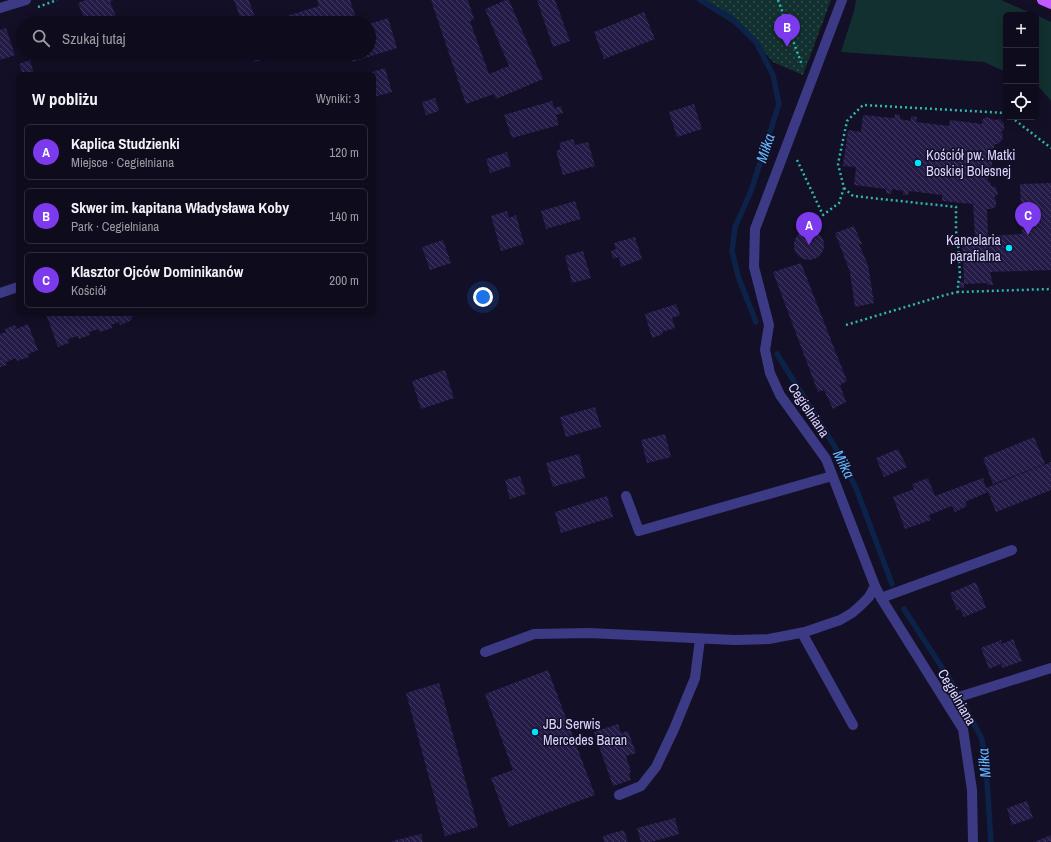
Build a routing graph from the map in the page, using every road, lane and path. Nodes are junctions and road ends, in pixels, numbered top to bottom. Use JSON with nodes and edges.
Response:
{"nodes":[{"id":1,"x":25,"y":0,"type":"edge"},
{"id":2,"x":778,"y":0,"type":"edge"},
{"id":3,"x":842,"y":0,"type":"edge"},
{"id":4,"x":1042,"y":0,"type":"edge"},
{"id":5,"x":1051,"y":4,"type":"edge"},
{"id":6,"x":0,"y":8,"type":"edge"},
{"id":7,"x":810,"y":86,"type":"junction"},
{"id":8,"x":1003,"y":113,"type":"edge"},
{"id":9,"x":1015,"y":120,"type":"edge"},
{"id":10,"x":788,"y":145,"type":"junction"},
{"id":11,"x":1051,"y":148,"type":"edge"},
{"id":12,"x":844,"y":188,"type":"junction"},
{"id":13,"x":16,"y":288,"type":"edge"},
{"id":14,"x":1051,"y":289,"type":"edge"},
{"id":15,"x":958,"y":292,"type":"junction"},
{"id":16,"x":0,"y":294,"type":"edge"},
{"id":17,"x":846,"y":325,"type":"dead end"},
{"id":18,"x":832,"y":476,"type":"junction"},
{"id":19,"x":626,"y":496,"type":"dead end"},
{"id":20,"x":1012,"y":550,"type":"dead end"},
{"id":21,"x":875,"y":586,"type":"junction"},
{"id":22,"x":881,"y":598,"type":"junction"},
{"id":23,"x":802,"y":633,"type":"junction"},
{"id":24,"x":700,"y":639,"type":"junction"},
{"id":25,"x":485,"y":652,"type":"dead end"},
{"id":26,"x":1051,"y":668,"type":"edge"},
{"id":27,"x":949,"y":700,"type":"junction"},
{"id":28,"x":852,"y":725,"type":"dead end"},
{"id":29,"x":619,"y":795,"type":"dead end"},
{"id":30,"x":973,"y":842,"type":"edge"}],
"edges":[{"from":1,"to":6,"type":"street"},
{"from":2,"to":7,"type":"path"},
{"from":3,"to":7,"type":"street","name":"Cegielniana"},
{"from":4,"to":5,"type":"main road"},
{"from":7,"to":10,"type":"street","name":"Cegielniana"},
{"from":8,"to":12,"type":"path"},
{"from":9,"to":11,"type":"path"},
{"from":10,"to":12,"type":"path"},
{"from":10,"to":18,"type":"street","name":"Cegielniana"},
{"from":12,"to":15,"type":"path"},
{"from":13,"to":16,"type":"street"},
{"from":14,"to":15,"type":"path"},
{"from":15,"to":17,"type":"path"},
{"from":18,"to":19,"type":"street"},
{"from":18,"to":21,"type":"street","name":"Cegielniana"},
{"from":20,"to":22,"type":"street"},
{"from":21,"to":22,"type":"street","name":"Cegielniana"},
{"from":21,"to":23,"type":"street"},
{"from":22,"to":27,"type":"street","name":"Cegielniana"},
{"from":23,"to":24,"type":"street"},
{"from":23,"to":28,"type":"street"},
{"from":24,"to":25,"type":"street"},
{"from":24,"to":29,"type":"street"},
{"from":26,"to":27,"type":"street"},
{"from":27,"to":30,"type":"street","name":"Cegielniana"}]}
